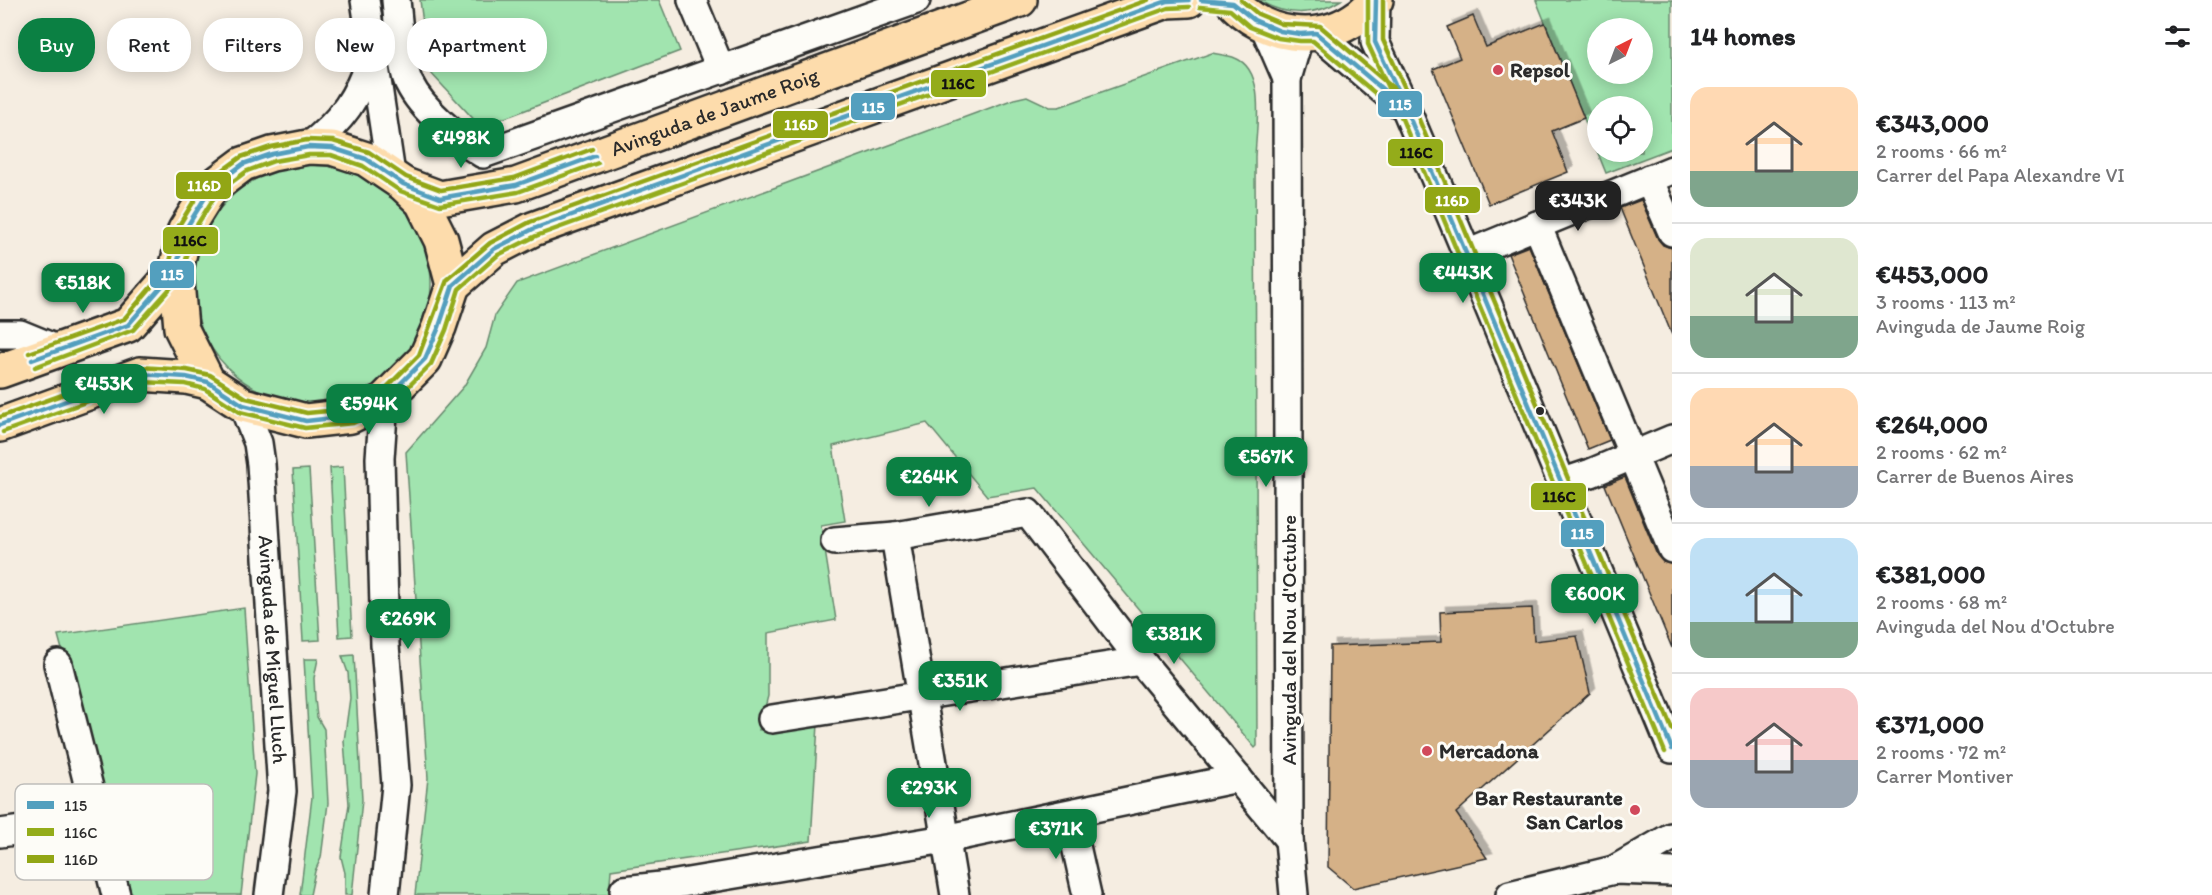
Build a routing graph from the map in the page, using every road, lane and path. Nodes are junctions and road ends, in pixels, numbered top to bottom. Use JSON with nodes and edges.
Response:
{"nodes":[{"id":1,"x":365,"y":0,"type":"edge"},
{"id":2,"x":396,"y":0,"type":"edge"},
{"id":3,"x":692,"y":0,"type":"edge"},
{"id":4,"x":916,"y":0,"type":"edge"},
{"id":5,"x":1020,"y":0,"type":"edge"},
{"id":6,"x":1189,"y":0,"type":"edge"},
{"id":7,"x":1376,"y":0,"type":"edge"},
{"id":8,"x":1222,"y":1,"type":"edge"},
{"id":9,"x":367,"y":18,"type":"edge"},
{"id":10,"x":1264,"y":26,"type":"junction"},
{"id":11,"x":1308,"y":34,"type":"junction"},
{"id":12,"x":721,"y":70,"type":"junction"},
{"id":13,"x":366,"y":72,"type":"edge"},
{"id":14,"x":375,"y":72,"type":"edge"},
{"id":15,"x":1287,"y":79,"type":"junction"},
{"id":16,"x":1406,"y":109,"type":"junction"},
{"id":17,"x":308,"y":147,"type":"junction"},
{"id":18,"x":1661,"y":174,"type":"edge"},
{"id":19,"x":397,"y":179,"type":"junction"},
{"id":20,"x":1537,"y":225,"type":"junction"},
{"id":21,"x":1672,"y":232,"type":"edge"},
{"id":22,"x":1467,"y":254,"type":"junction"},
{"id":23,"x":176,"y":270,"type":"junction"},
{"id":24,"x":453,"y":285,"type":"junction"},
{"id":25,"x":0,"y":333,"type":"edge"},
{"id":26,"x":59,"y":350,"type":"junction"},
{"id":27,"x":0,"y":371,"type":"edge"},
{"id":28,"x":207,"y":382,"type":"junction"},
{"id":29,"x":384,"y":400,"type":"junction"},
{"id":30,"x":243,"y":405,"type":"junction"},
{"id":31,"x":0,"y":425,"type":"edge"},
{"id":32,"x":1672,"y":439,"type":"edge"},
{"id":33,"x":1633,"y":455,"type":"junction"},
{"id":34,"x":1561,"y":483,"type":"junction"},
{"id":35,"x":895,"y":536,"type":"junction"},
{"id":36,"x":835,"y":541,"type":"dead end"},
{"id":37,"x":1672,"y":549,"type":"edge"},
{"id":38,"x":1142,"y":661,"type":"junction"},
{"id":39,"x":58,"y":664,"type":"dead end"},
{"id":40,"x":921,"y":695,"type":"junction"},
{"id":41,"x":772,"y":719,"type":"dead end"},
{"id":42,"x":1672,"y":749,"type":"edge"},
{"id":43,"x":1238,"y":778,"type":"junction"},
{"id":44,"x":87,"y":784,"type":"edge"},
{"id":45,"x":1069,"y":815,"type":"junction"},
{"id":46,"x":15,"y":831,"type":"edge"},
{"id":47,"x":0,"y":833,"type":"edge"},
{"id":48,"x":945,"y":839,"type":"junction"},
{"id":49,"x":1289,"y":840,"type":"junction"},
{"id":50,"x":1672,"y":845,"type":"edge"},
{"id":51,"x":1614,"y":870,"type":"junction"},
{"id":52,"x":1672,"y":872,"type":"edge"},
{"id":53,"x":112,"y":880,"type":"edge"},
{"id":54,"x":1574,"y":888,"type":"edge"},
{"id":55,"x":624,"y":890,"type":"dead end"},
{"id":56,"x":671,"y":890,"type":"edge"},
{"id":57,"x":116,"y":895,"type":"edge"},
{"id":58,"x":268,"y":895,"type":"edge"},
{"id":59,"x":385,"y":895,"type":"edge"},
{"id":60,"x":955,"y":895,"type":"edge"},
{"id":61,"x":1087,"y":895,"type":"edge"},
{"id":62,"x":1294,"y":895,"type":"edge"},
{"id":63,"x":1510,"y":895,"type":"edge"}],
"edges":[{"from":1,"to":9,"type":"street"},
{"from":2,"to":12,"type":"street","name":"Avinguda de Jaume Roig"},
{"from":3,"to":12,"type":"street"},
{"from":4,"to":12,"type":"street","name":"Avinguda de Jaume Roig"},
{"from":5,"to":19,"type":"main road","name":"Avinguda de Jaume Roig"},
{"from":6,"to":24,"type":"main road"},
{"from":7,"to":11,"type":"main road"},
{"from":7,"to":16,"type":"street"},
{"from":8,"to":10,"type":"main road"},
{"from":10,"to":11,"type":"main road"},
{"from":10,"to":15,"type":"street","name":"Avinguda del Nou d'Octubre"},
{"from":11,"to":15,"type":"street","name":"Avinguda del Nou d'Octubre"},
{"from":11,"to":16,"type":"street"},
{"from":13,"to":17,"type":"street"},
{"from":14,"to":19,"type":"street"},
{"from":15,"to":49,"type":"street","name":"Avinguda del Nou d'Octubre"},
{"from":16,"to":22,"type":"street"},
{"from":17,"to":19,"type":"main road"},
{"from":17,"to":23,"type":"main road"},
{"from":18,"to":20,"type":"street"},
{"from":18,"to":21,"type":"street"},
{"from":19,"to":24,"type":"main road"},
{"from":20,"to":22,"type":"street"},
{"from":20,"to":33,"type":"street"},
{"from":22,"to":34,"type":"street"},
{"from":23,"to":26,"type":"main road"},
{"from":23,"to":28,"type":"main road"},
{"from":24,"to":29,"type":"main road"},
{"from":25,"to":26,"type":"street"},
{"from":26,"to":27,"type":"main road"},
{"from":28,"to":30,"type":"main road"},
{"from":28,"to":31,"type":"main road"},
{"from":29,"to":30,"type":"main road"},
{"from":29,"to":59,"type":"street"},
{"from":30,"to":58,"type":"street","name":"Avinguda de Miguel Lluch"},
{"from":32,"to":33,"type":"street"},
{"from":33,"to":34,"type":"street"},
{"from":33,"to":37,"type":"street"},
{"from":34,"to":42,"type":"street"},
{"from":35,"to":36,"type":"street"},
{"from":35,"to":38,"type":"street"},
{"from":35,"to":40,"type":"street"},
{"from":38,"to":40,"type":"street"},
{"from":38,"to":43,"type":"street"},
{"from":39,"to":44,"type":"street"},
{"from":40,"to":41,"type":"street"},
{"from":40,"to":48,"type":"street"},
{"from":43,"to":45,"type":"street"},
{"from":43,"to":49,"type":"street"},
{"from":45,"to":48,"type":"street"},
{"from":45,"to":61,"type":"street"},
{"from":46,"to":47,"type":"street"},
{"from":48,"to":56,"type":"street"},
{"from":48,"to":60,"type":"street"},
{"from":49,"to":62,"type":"street","name":"Avinguda del Nou d'Octubre"},
{"from":50,"to":51,"type":"street"},
{"from":51,"to":52,"type":"street"},
{"from":51,"to":54,"type":"street"},
{"from":53,"to":57,"type":"street"},
{"from":54,"to":63,"type":"street"},
{"from":55,"to":56,"type":"street"}]}
